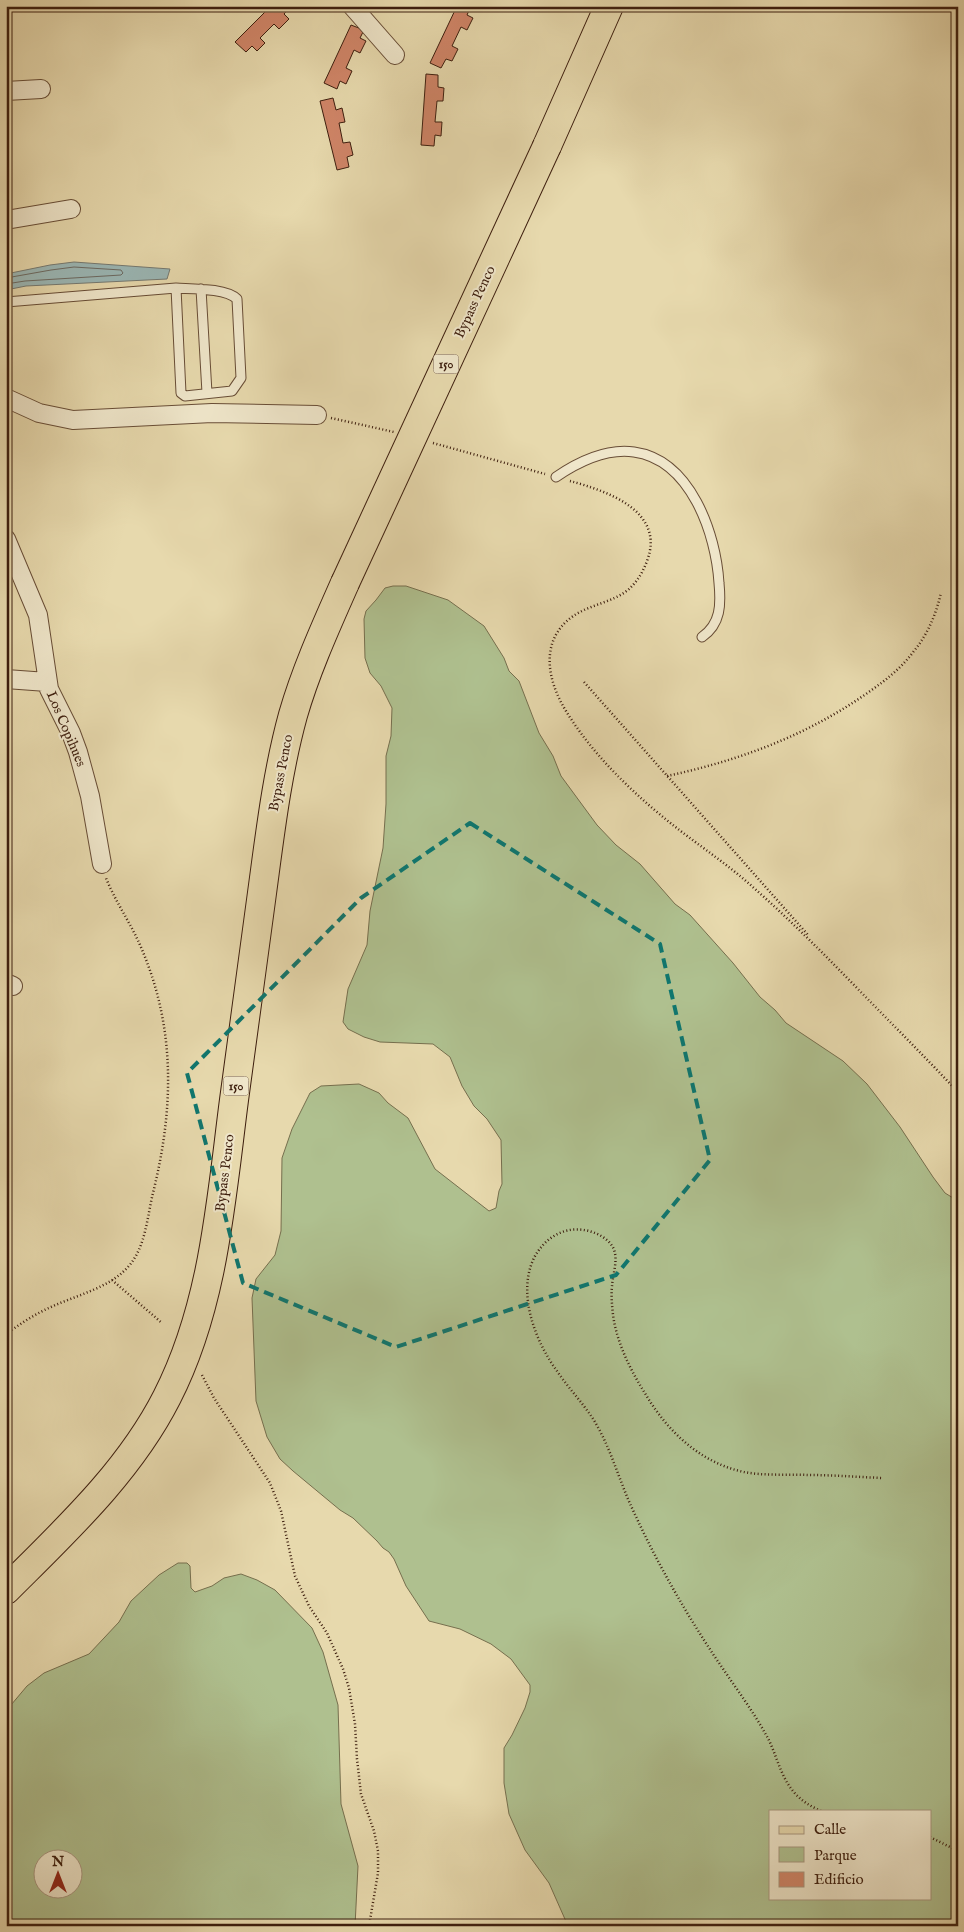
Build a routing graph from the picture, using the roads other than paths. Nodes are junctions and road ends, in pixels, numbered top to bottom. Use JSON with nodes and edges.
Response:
{"nodes":[{"id":1,"x":352,"y":6,"type":"edge"},
{"id":2,"x":609,"y":6,"type":"edge"},
{"id":3,"x":395,"y":55,"type":"dead end"},
{"id":4,"x":41,"y":89,"type":"dead end"},
{"id":5,"x":6,"y":91,"type":"edge"},
{"id":6,"x":71,"y":209,"type":"dead end"},
{"id":7,"x":6,"y":220,"type":"edge"},
{"id":8,"x":176,"y":288,"type":"junction"},
{"id":9,"x":201,"y":289,"type":"junction"},
{"id":10,"x":6,"y":302,"type":"edge"},
{"id":11,"x":207,"y":394,"type":"junction"},
{"id":12,"x":6,"y":398,"type":"edge"},
{"id":13,"x":317,"y":415,"type":"road end"},
{"id":14,"x":556,"y":477,"type":"road end"},
{"id":15,"x":6,"y":539,"type":"edge"},
{"id":16,"x":702,"y":637,"type":"dead end"},
{"id":17,"x":6,"y":680,"type":"edge"},
{"id":18,"x":47,"y":682,"type":"junction"},
{"id":19,"x":102,"y":864,"type":"road end"},
{"id":20,"x":44,"y":1551,"type":"junction"},
{"id":21,"x":6,"y":1577,"type":"edge"},
{"id":22,"x":6,"y":1590,"type":"edge"}],
"edges":[{"from":1,"to":3,"type":"street"},
{"from":2,"to":20,"type":"main road","name":"Bypass Penco","number":"150","bridge":true},
{"from":4,"to":5,"type":"street"},
{"from":6,"to":7,"type":"street"},
{"from":8,"to":9,"type":"lane"},
{"from":8,"to":10,"type":"lane"},
{"from":8,"to":11,"type":"lane"},
{"from":9,"to":11,"type":"lane"},
{"from":9,"to":11,"type":"lane"},
{"from":12,"to":13,"type":"street"},
{"from":14,"to":16,"type":"lane"},
{"from":15,"to":18,"type":"street","name":"Los Copihues"},
{"from":17,"to":18,"type":"street"},
{"from":18,"to":19,"type":"street","name":"Los Copihues"},
{"from":20,"to":21,"type":"main road","name":"Bypass Penco","number":"150"},
{"from":20,"to":22,"type":"main road","name":"Bypass Penco","number":"150"}]}
